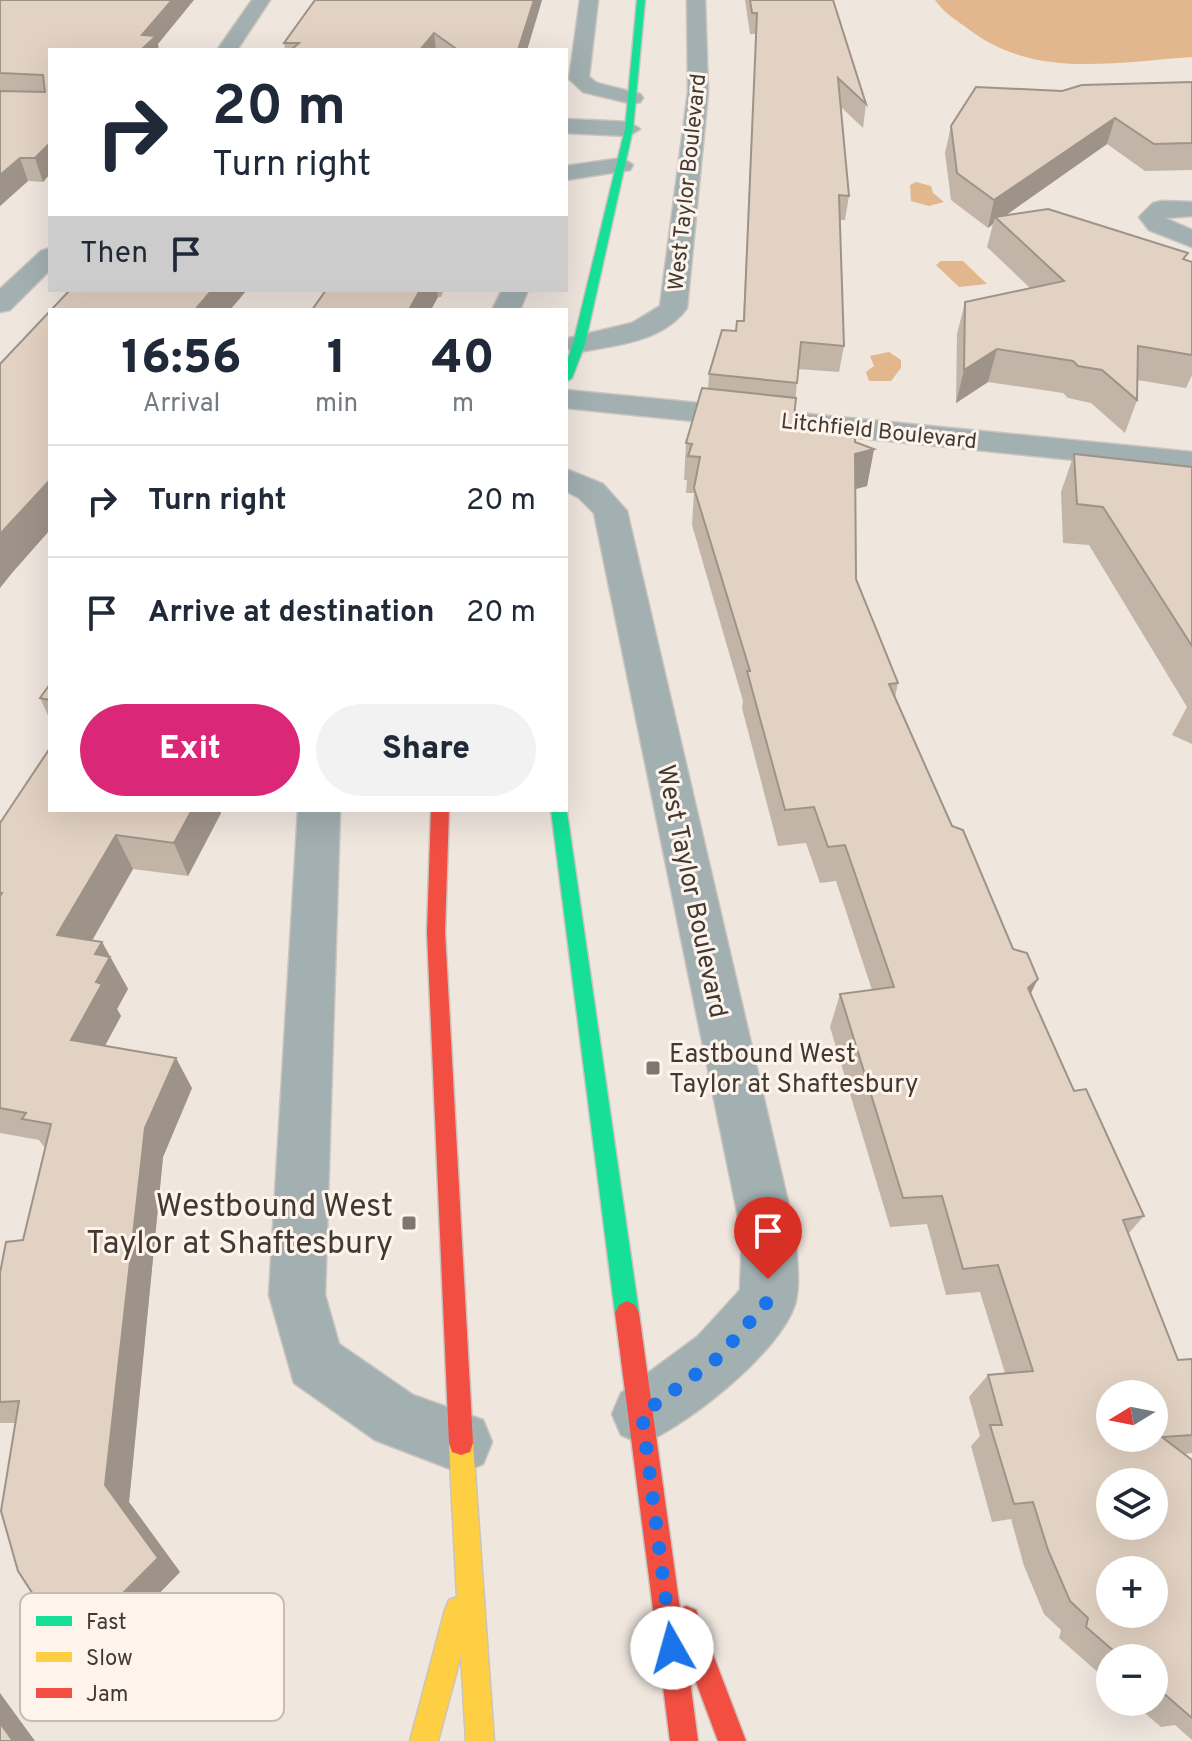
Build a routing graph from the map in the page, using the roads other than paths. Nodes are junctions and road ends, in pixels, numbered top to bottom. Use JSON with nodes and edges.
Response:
{"nodes":[{"id":1,"x":261,"y":0,"type":"edge"},
{"id":2,"x":589,"y":0,"type":"edge"},
{"id":3,"x":641,"y":0,"type":"edge"},
{"id":4,"x":696,"y":0,"type":"edge"},
{"id":5,"x":228,"y":48,"type":"edge"},
{"id":6,"x":633,"y":98,"type":"junction"},
{"id":7,"x":568,"y":126,"type":"edge"},
{"id":8,"x":629,"y":129,"type":"junction"},
{"id":9,"x":622,"y":165,"type":"junction"},
{"id":10,"x":568,"y":173,"type":"edge"},
{"id":11,"x":1192,"y":209,"type":"edge"},
{"id":12,"x":1192,"y":239,"type":"edge"},
{"id":13,"x":48,"y":258,"type":"edge"},
{"id":14,"x":0,"y":304,"type":"edge"},
{"id":15,"x":579,"y":344,"type":"junction"},
{"id":16,"x":568,"y":373,"type":"edge"},
{"id":17,"x":568,"y":399,"type":"edge"},
{"id":18,"x":1192,"y":462,"type":"edge"},
{"id":19,"x":568,"y":480,"type":"edge"},
{"id":20,"x":319,"y":812,"type":"edge"},
{"id":21,"x":440,"y":812,"type":"edge"},
{"id":22,"x":560,"y":812,"type":"edge"},
{"id":23,"x":642,"y":1414,"type":"junction"},
{"id":24,"x":461,"y":1442,"type":"junction"},
{"id":25,"x":660,"y":1554,"type":"junction"},
{"id":26,"x":468,"y":1577,"type":"junction"},
{"id":27,"x":424,"y":1741,"type":"edge"},
{"id":28,"x":480,"y":1741,"type":"edge"},
{"id":29,"x":684,"y":1741,"type":"edge"},
{"id":30,"x":732,"y":1741,"type":"edge"}],
"edges":[{"from":1,"to":5,"type":"street"},
{"from":2,"to":6,"type":"street"},
{"from":3,"to":6,"type":"street"},
{"from":4,"to":15,"type":"street","name":"West Taylor Boulevard"},
{"from":6,"to":8,"type":"street"},
{"from":7,"to":8,"type":"street"},
{"from":8,"to":9,"type":"street"},
{"from":9,"to":10,"type":"street"},
{"from":9,"to":15,"type":"street"},
{"from":11,"to":12,"type":"street"},
{"from":13,"to":14,"type":"street"},
{"from":15,"to":16,"type":"street"},
{"from":17,"to":18,"type":"street","name":"Litchfield Boulevard"},
{"from":19,"to":23,"type":"street","name":"West Taylor Boulevard"},
{"from":20,"to":24,"type":"street"},
{"from":21,"to":24,"type":"street"},
{"from":22,"to":23,"type":"street"},
{"from":23,"to":25,"type":"street"},
{"from":24,"to":26,"type":"street"},
{"from":25,"to":29,"type":"street"},
{"from":25,"to":30,"type":"street"},
{"from":26,"to":27,"type":"street"},
{"from":26,"to":28,"type":"street"}]}
